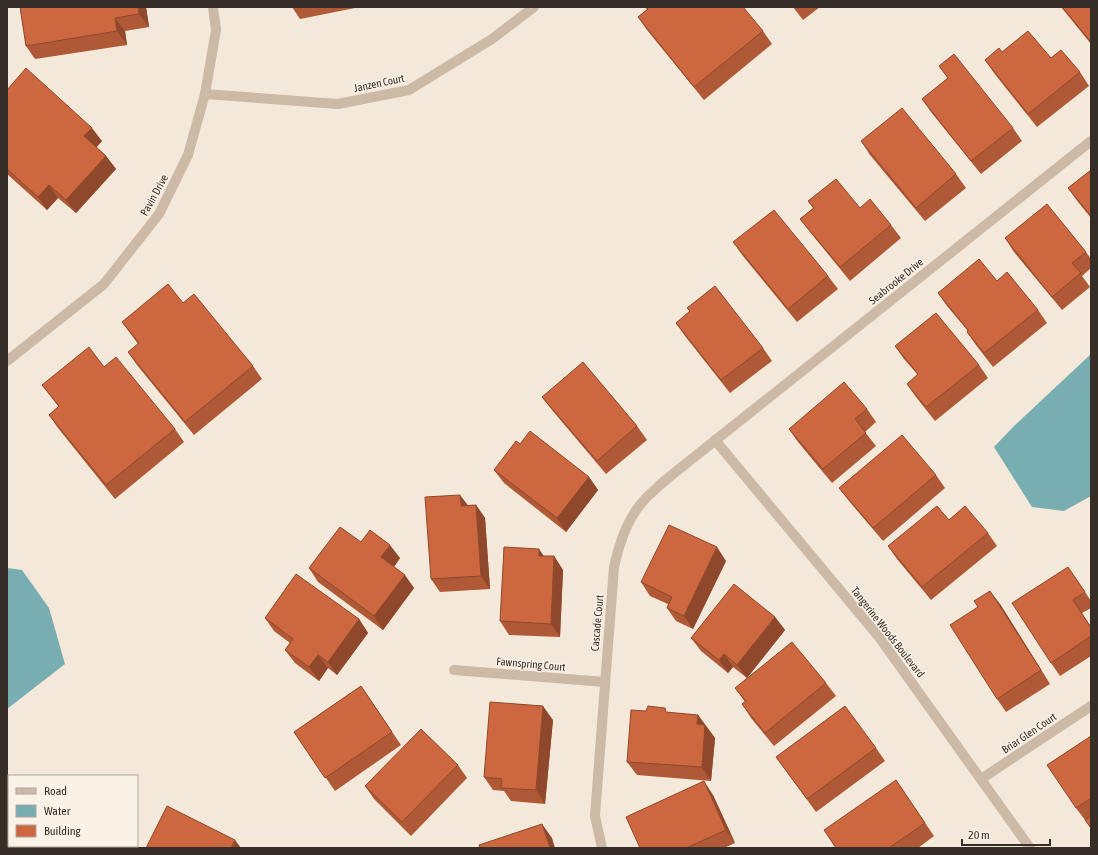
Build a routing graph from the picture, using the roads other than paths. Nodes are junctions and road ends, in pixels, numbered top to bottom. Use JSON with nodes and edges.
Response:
{"nodes":[{"id":1,"x":213,"y":7,"type":"edge"},
{"id":2,"x":534,"y":7,"type":"edge"},
{"id":3,"x":205,"y":94,"type":"junction"},
{"id":4,"x":1091,"y":141,"type":"edge"},
{"id":5,"x":7,"y":361,"type":"edge"},
{"id":6,"x":715,"y":440,"type":"junction"},
{"id":7,"x":454,"y":670,"type":"dead end"},
{"id":8,"x":605,"y":682,"type":"junction"},
{"id":9,"x":1091,"y":706,"type":"edge"},
{"id":10,"x":981,"y":779,"type":"junction"},
{"id":11,"x":602,"y":848,"type":"edge"},
{"id":12,"x":1030,"y":848,"type":"edge"}],
"edges":[{"from":1,"to":3,"type":"street","name":"Pavin Drive"},
{"from":2,"to":3,"type":"street","name":"Janzen Court"},
{"from":3,"to":5,"type":"street","name":"Pavin Drive"},
{"from":4,"to":6,"type":"street","name":"Seabrooke Drive"},
{"from":6,"to":8,"type":"street","name":"Cascade Court"},
{"from":6,"to":10,"type":"street","name":"Tangerine Woods Boulevard"},
{"from":7,"to":8,"type":"street","name":"Fawnspring Court"},
{"from":8,"to":11,"type":"street","name":"Cascade Court"},
{"from":9,"to":10,"type":"street","name":"Briar Glen Court"},
{"from":10,"to":12,"type":"street","name":"Tangerine Woods Boulevard"}]}
